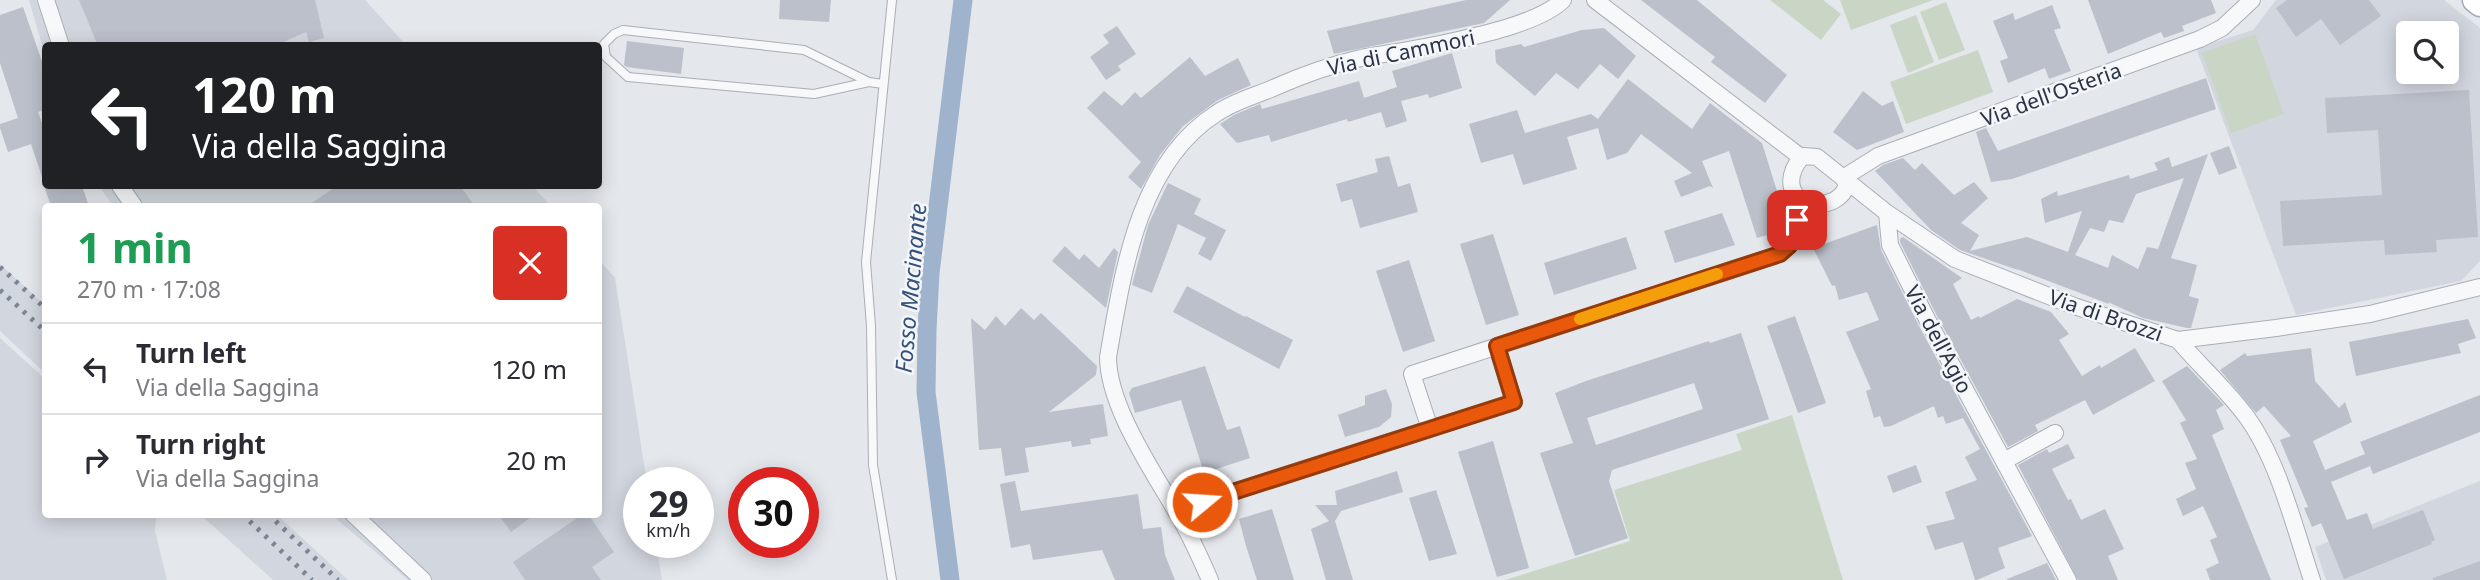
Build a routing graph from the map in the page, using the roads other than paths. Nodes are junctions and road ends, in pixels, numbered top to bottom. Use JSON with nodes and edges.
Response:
{"nodes":[{"id":1,"x":46,"y":0,"type":"edge"},
{"id":2,"x":891,"y":0,"type":"edge"},
{"id":3,"x":1563,"y":0,"type":"edge"},
{"id":4,"x":1595,"y":0,"type":"edge"},
{"id":5,"x":2252,"y":0,"type":"edge"},
{"id":6,"x":2475,"y":0,"type":"edge"},
{"id":7,"x":2480,"y":4,"type":"edge"},
{"id":8,"x":60,"y":42,"type":"edge"},
{"id":9,"x":869,"y":82,"type":"junction"},
{"id":10,"x":883,"y":85,"type":"junction"},
{"id":11,"x":1801,"y":158,"type":"junction"},
{"id":12,"x":1843,"y":178,"type":"junction"},
{"id":13,"x":1802,"y":201,"type":"junction"},
{"id":14,"x":1887,"y":213,"type":"junction"},
{"id":15,"x":2480,"y":287,"type":"edge"},
{"id":16,"x":2178,"y":340,"type":"junction"},
{"id":17,"x":1497,"y":346,"type":"junction"},
{"id":18,"x":1430,"y":429,"type":"junction"},
{"id":19,"x":2055,"y":433,"type":"dead end"},
{"id":20,"x":2004,"y":461,"type":"junction"},
{"id":21,"x":1176,"y":510,"type":"junction"},
{"id":22,"x":357,"y":518,"type":"edge"},
{"id":23,"x":423,"y":580,"type":"edge"},
{"id":24,"x":892,"y":580,"type":"edge"},
{"id":25,"x":1210,"y":580,"type":"edge"},
{"id":26,"x":2068,"y":580,"type":"edge"},
{"id":27,"x":2312,"y":580,"type":"edge"}],
"edges":[{"from":1,"to":8,"type":"street"},
{"from":2,"to":10,"type":"lane"},
{"from":3,"to":21,"type":"street","name":"Via di Cammori"},
{"from":4,"to":11,"type":"street","name":"Via di Brozzi"},
{"from":5,"to":12,"type":"street","name":"Via dell'Osteria"},
{"from":6,"to":7,"type":"main road"},
{"from":9,"to":9,"type":"lane"},
{"from":9,"to":10,"type":"lane"},
{"from":10,"to":24,"type":"lane"},
{"from":11,"to":12,"type":"street","name":"Via di Brozzi"},
{"from":11,"to":13,"type":"street"},
{"from":12,"to":13,"type":"street"},
{"from":12,"to":14,"type":"street","name":"Via di Brozzi"},
{"from":13,"to":17,"type":"street"},
{"from":14,"to":16,"type":"street","name":"Via di Brozzi"},
{"from":14,"to":20,"type":"street","name":"Via dell'Agio"},
{"from":15,"to":16,"type":"street","name":"Via di Brozzi"},
{"from":16,"to":27,"type":"street"},
{"from":17,"to":18,"type":"street"},
{"from":17,"to":18,"type":"street"},
{"from":18,"to":21,"type":"street"},
{"from":19,"to":20,"type":"street"},
{"from":20,"to":26,"type":"street","name":"Via dell'Agio"},
{"from":21,"to":25,"type":"street","name":"Via di Cammori"},
{"from":22,"to":23,"type":"street"}]}
